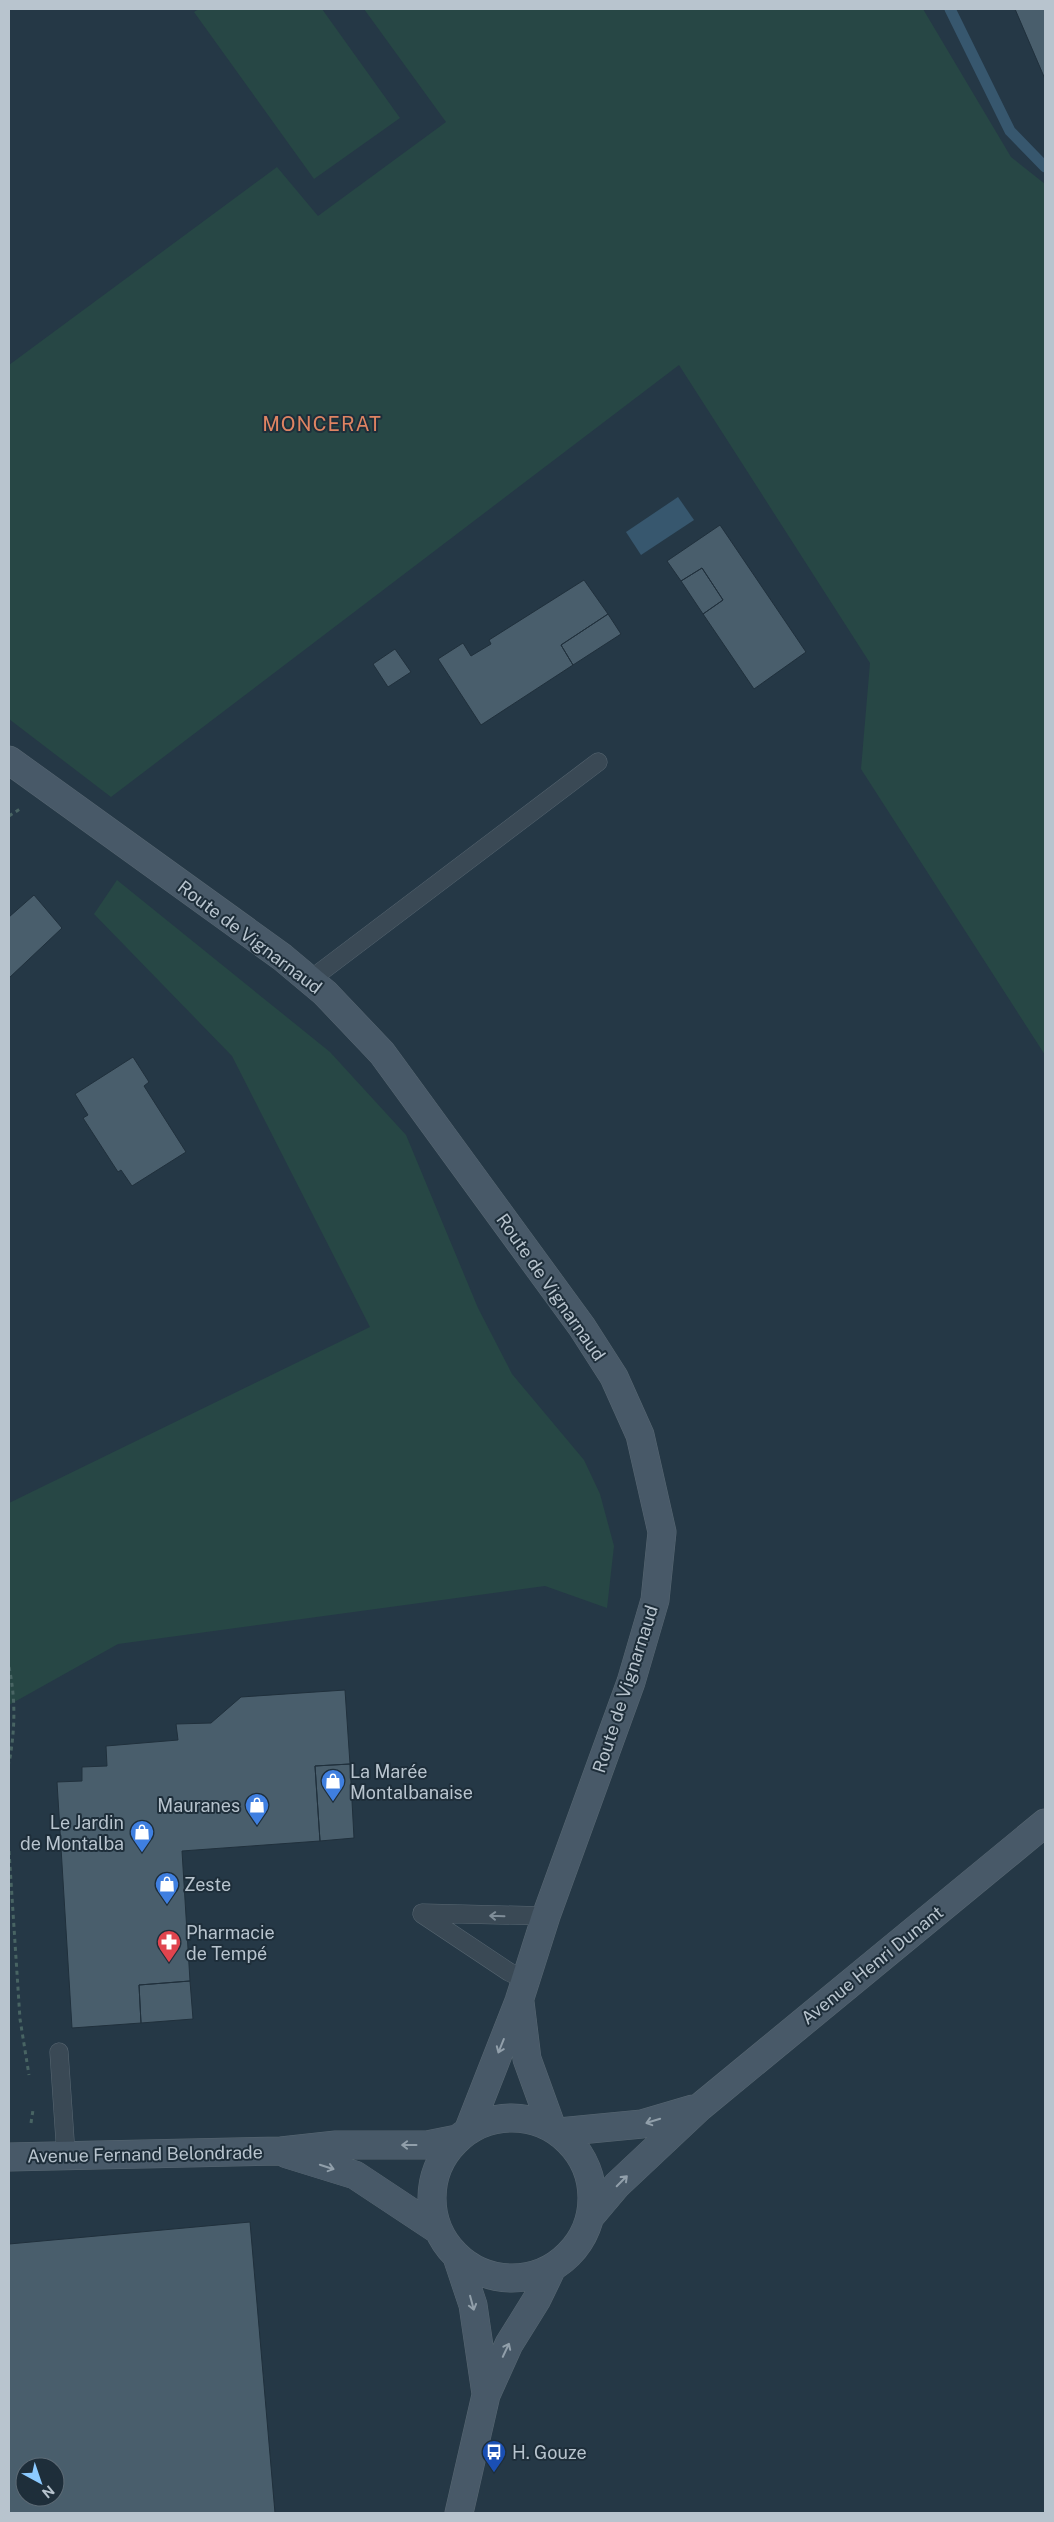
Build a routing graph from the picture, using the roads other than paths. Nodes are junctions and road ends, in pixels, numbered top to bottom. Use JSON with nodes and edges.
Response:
{"nodes":[{"id":1,"x":9,"y":760,"type":"edge"},
{"id":2,"x":598,"y":762,"type":"dead end"},
{"id":3,"x":310,"y":980,"type":"junction"},
{"id":4,"x":1045,"y":1823,"type":"edge"},
{"id":5,"x":546,"y":1916,"type":"junction"},
{"id":6,"x":522,"y":1990,"type":"junction"},
{"id":7,"x":59,"y":2052,"type":"dead end"},
{"id":8,"x":700,"y":2107,"type":"junction"},
{"id":9,"x":555,"y":2130,"type":"junction"},
{"id":10,"x":463,"y":2135,"type":"junction"},
{"id":11,"x":281,"y":2152,"type":"junction"},
{"id":12,"x":66,"y":2155,"type":"junction"},
{"id":13,"x":9,"y":2157,"type":"edge"},
{"id":14,"x":590,"y":2217,"type":"junction"},
{"id":15,"x":438,"y":2230,"type":"junction"},
{"id":16,"x":457,"y":2257,"type":"junction"},
{"id":17,"x":552,"y":2268,"type":"junction"},
{"id":18,"x":486,"y":2395,"type":"junction"},
{"id":19,"x":459,"y":2513,"type":"edge"}],
"edges":[{"from":1,"to":3,"type":"street","name":"Route de Vignarnaud"},
{"from":2,"to":3,"type":"lane"},
{"from":3,"to":5,"type":"street","name":"Route de Vignarnaud"},
{"from":4,"to":8,"type":"street","name":"Avenue Henri Dunant"},
{"from":5,"to":6,"type":"street","name":"Route de Vignarnaud"},
{"from":5,"to":6,"type":"lane","one_way":true},
{"from":6,"to":9,"type":"street","name":"Route de Vignarnaud"},
{"from":6,"to":10,"type":"street","name":"Route de Vignarnaud","one_way":true},
{"from":7,"to":12,"type":"lane"},
{"from":8,"to":9,"type":"street","name":"Avenue Henri Dunant","one_way":true},
{"from":14,"to":8,"type":"street","name":"Avenue Henri Dunant","one_way":true},
{"from":9,"to":10,"type":"street"},
{"from":9,"to":14,"type":"street"},
{"from":10,"to":11,"type":"street","name":"Avenue Fernand Belondrade","one_way":true},
{"from":10,"to":15,"type":"street"},
{"from":11,"to":12,"type":"street","name":"Avenue Fernand Belondrade"},
{"from":11,"to":15,"type":"street","name":"Avenue Fernand Belondrade","one_way":true},
{"from":12,"to":13,"type":"street","name":"Avenue Fernand Belondrade"},
{"from":14,"to":17,"type":"street"},
{"from":15,"to":16,"type":"street"},
{"from":16,"to":17,"type":"street"},
{"from":16,"to":18,"type":"street","one_way":true},
{"from":18,"to":17,"type":"street","one_way":true},
{"from":18,"to":19,"type":"street"}]}
